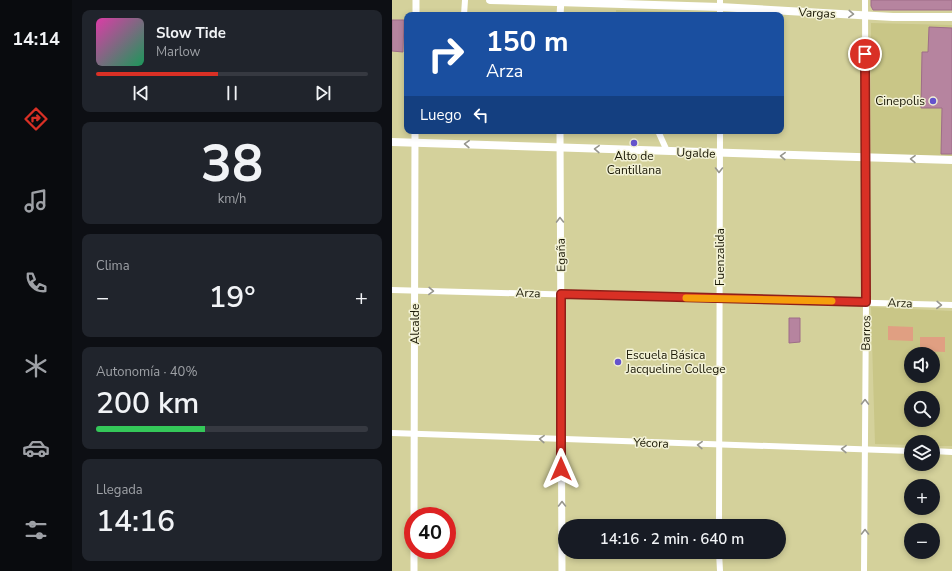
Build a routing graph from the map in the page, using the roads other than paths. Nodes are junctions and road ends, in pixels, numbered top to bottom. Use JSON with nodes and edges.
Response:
{"nodes":[{"id":1,"x":416,"y":0,"type":"edge"},
{"id":2,"x":465,"y":0,"type":"edge"},
{"id":3,"x":490,"y":0,"type":"edge"},
{"id":4,"x":865,"y":0,"type":"edge"},
{"id":5,"x":560,"y":1,"type":"edge"},
{"id":6,"x":720,"y":7,"type":"edge"},
{"id":7,"x":416,"y":12,"type":"edge"},
{"id":8,"x":464,"y":12,"type":"edge"},
{"id":9,"x":560,"y":12,"type":"edge"},
{"id":10,"x":865,"y":15,"type":"junction"},
{"id":11,"x":952,"y":17,"type":"edge"},
{"id":12,"x":416,"y":134,"type":"edge"},
{"id":13,"x":560,"y":134,"type":"edge"},
{"id":14,"x":659,"y":134,"type":"edge"},
{"id":15,"x":720,"y":134,"type":"edge"},
{"id":16,"x":392,"y":142,"type":"edge"},
{"id":17,"x":415,"y":143,"type":"junction"},
{"id":18,"x":559,"y":147,"type":"junction"},
{"id":19,"x":667,"y":151,"type":"junction"},
{"id":20,"x":719,"y":154,"type":"junction"},
{"id":21,"x":865,"y":158,"type":"junction"},
{"id":22,"x":952,"y":160,"type":"edge"},
{"id":23,"x":392,"y":290,"type":"edge"},
{"id":24,"x":415,"y":290,"type":"junction"},
{"id":25,"x":561,"y":294,"type":"junction"},
{"id":26,"x":720,"y":299,"type":"junction"},
{"id":27,"x":866,"y":302,"type":"junction"},
{"id":28,"x":952,"y":305,"type":"edge"},
{"id":29,"x":392,"y":433,"type":"edge"},
{"id":30,"x":414,"y":434,"type":"junction"},
{"id":31,"x":561,"y":439,"type":"junction"},
{"id":32,"x":719,"y":445,"type":"junction"},
{"id":33,"x":865,"y":449,"type":"junction"},
{"id":34,"x":904,"y":451,"type":"edge"},
{"id":35,"x":940,"y":451,"type":"edge"},
{"id":36,"x":952,"y":452,"type":"edge"},
{"id":37,"x":414,"y":507,"type":"edge"},
{"id":38,"x":719,"y":519,"type":"edge"},
{"id":39,"x":414,"y":559,"type":"edge"},
{"id":40,"x":720,"y":559,"type":"edge"},
{"id":41,"x":414,"y":571,"type":"edge"},
{"id":42,"x":562,"y":571,"type":"edge"},
{"id":43,"x":720,"y":571,"type":"edge"},
{"id":44,"x":864,"y":571,"type":"edge"}],
"edges":[{"from":1,"to":7,"type":"street"},
{"from":2,"to":8,"type":"street"},
{"from":3,"to":5,"type":"main road","name":"Vargas"},
{"from":4,"to":10,"type":"street","name":"Barros"},
{"from":5,"to":6,"type":"main road","name":"Vargas"},
{"from":5,"to":9,"type":"street"},
{"from":6,"to":10,"type":"main road","name":"Vargas","one_way":true},
{"from":10,"to":11,"type":"main road","name":"Vargas"},
{"from":10,"to":21,"type":"street","name":"Barros"},
{"from":12,"to":17,"type":"street","name":"Alcalde"},
{"from":13,"to":18,"type":"street","name":"Egaña"},
{"from":14,"to":19,"type":"street"},
{"from":15,"to":20,"type":"street","name":"Fuenzalida"},
{"from":16,"to":17,"type":"main road","name":"Ugalde"},
{"from":18,"to":17,"type":"main road","name":"Ugalde","one_way":true},
{"from":17,"to":24,"type":"street","name":"Alcalde"},
{"from":19,"to":18,"type":"main road","name":"Ugalde","one_way":true},
{"from":25,"to":18,"type":"street","name":"Egaña","one_way":true},
{"from":19,"to":20,"type":"main road","name":"Ugalde"},
{"from":21,"to":20,"type":"main road","name":"Ugalde","one_way":true},
{"from":20,"to":26,"type":"street","name":"Fuenzalida","one_way":true},
{"from":22,"to":21,"type":"main road","name":"Ugalde","one_way":true},
{"from":21,"to":27,"type":"street","name":"Barros"},
{"from":23,"to":24,"type":"street","name":"Arza"},
{"from":24,"to":25,"type":"street","name":"Arza","one_way":true},
{"from":24,"to":30,"type":"street","name":"Alcalde"},
{"from":25,"to":26,"type":"street","name":"Arza"},
{"from":25,"to":31,"type":"street","name":"Egaña"},
{"from":26,"to":27,"type":"street","name":"Arza"},
{"from":26,"to":32,"type":"street","name":"Fuenzalida"},
{"from":27,"to":28,"type":"street","name":"Arza","one_way":true},
{"from":33,"to":27,"type":"street","name":"Barros","one_way":true},
{"from":29,"to":30,"type":"street","name":"Yécora"},
{"from":31,"to":30,"type":"street","name":"Yécora","one_way":true},
{"from":30,"to":37,"type":"street","name":"Alcalde"},
{"from":32,"to":31,"type":"street","name":"Yécora","one_way":true},
{"from":42,"to":31,"type":"street","name":"Egaña","one_way":true},
{"from":33,"to":32,"type":"street","name":"Yécora","one_way":true},
{"from":32,"to":38,"type":"street","name":"Fuenzalida"},
{"from":33,"to":34,"type":"street","name":"Yécora"},
{"from":44,"to":33,"type":"street","name":"Barros","one_way":true},
{"from":35,"to":36,"type":"street"},
{"from":39,"to":41,"type":"street"},
{"from":40,"to":43,"type":"street"}]}
